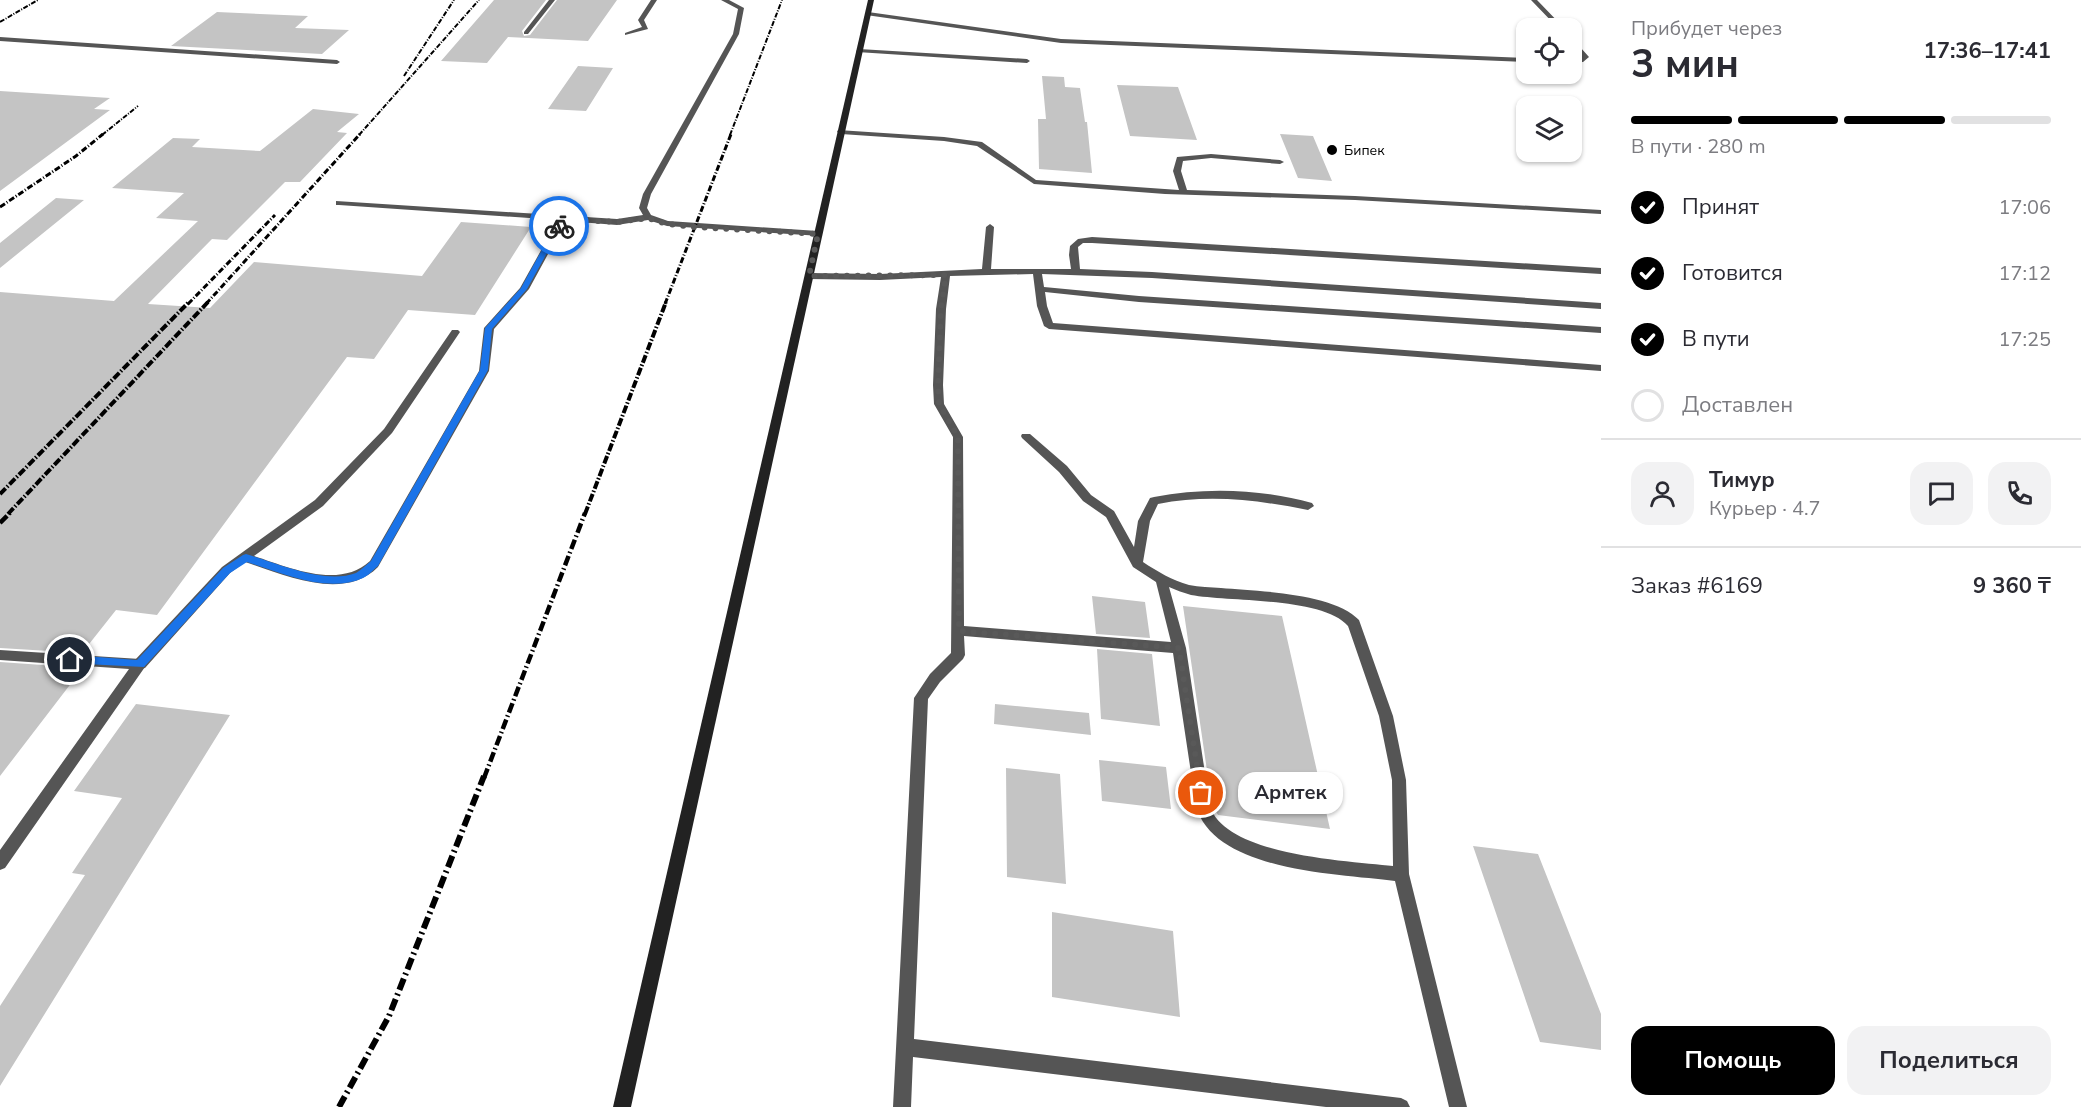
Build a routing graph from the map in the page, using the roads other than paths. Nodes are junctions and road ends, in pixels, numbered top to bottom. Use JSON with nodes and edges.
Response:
{"nodes":[{"id":1,"x":552,"y":0,"type":"edge"},
{"id":2,"x":654,"y":0,"type":"edge"},
{"id":3,"x":724,"y":0,"type":"edge"},
{"id":4,"x":871,"y":0,"type":"edge"},
{"id":5,"x":1534,"y":0,"type":"edge"},
{"id":6,"x":868,"y":14,"type":"junction"},
{"id":7,"x":1551,"y":18,"type":"edge"},
{"id":8,"x":526,"y":33,"type":"dead end"},
{"id":9,"x":627,"y":34,"type":"dead end"},
{"id":10,"x":0,"y":39,"type":"edge"},
{"id":11,"x":859,"y":51,"type":"junction"},
{"id":12,"x":1516,"y":60,"type":"edge"},
{"id":13,"x":1027,"y":61,"type":"dead end"},
{"id":14,"x":337,"y":62,"type":"dead end"},
{"id":15,"x":841,"y":132,"type":"junction"},
{"id":16,"x":1280,"y":162,"type":"dead end"},
{"id":17,"x":1184,"y":192,"type":"junction"},
{"id":18,"x":339,"y":203,"type":"dead end"},
{"id":19,"x":1601,"y":212,"type":"edge"},
{"id":20,"x":648,"y":218,"type":"junction"},
{"id":21,"x":563,"y":219,"type":"junction"},
{"id":22,"x":990,"y":227,"type":"dead end"},
{"id":23,"x":818,"y":234,"type":"junction"},
{"id":24,"x":1036,"y":271,"type":"junction"},
{"id":25,"x":1601,"y":271,"type":"edge"},
{"id":26,"x":986,"y":272,"type":"junction"},
{"id":27,"x":1076,"y":272,"type":"junction"},
{"id":28,"x":946,"y":275,"type":"junction"},
{"id":29,"x":809,"y":276,"type":"junction"},
{"id":30,"x":1039,"y":289,"type":"junction"},
{"id":31,"x":1601,"y":306,"type":"edge"},
{"id":32,"x":1601,"y":330,"type":"edge"},
{"id":33,"x":454,"y":332,"type":"dead end"},
{"id":34,"x":1601,"y":368,"type":"edge"},
{"id":35,"x":1026,"y":436,"type":"dead end"},
{"id":36,"x":1308,"y":506,"type":"dead end"},
{"id":37,"x":246,"y":558,"type":"junction"},
{"id":38,"x":1137,"y":564,"type":"junction"},
{"id":39,"x":1161,"y":580,"type":"junction"},
{"id":40,"x":959,"y":631,"type":"junction"},
{"id":41,"x":1179,"y":648,"type":"junction"},
{"id":42,"x":0,"y":655,"type":"edge"},
{"id":43,"x":140,"y":664,"type":"junction"},
{"id":44,"x":0,"y":863,"type":"edge"},
{"id":45,"x":1401,"y":874,"type":"junction"},
{"id":46,"x":904,"y":1047,"type":"junction"},
{"id":47,"x":622,"y":1107,"type":"edge"},
{"id":48,"x":902,"y":1107,"type":"edge"},
{"id":49,"x":1401,"y":1107,"type":"edge"},
{"id":50,"x":1458,"y":1107,"type":"edge"}],
"edges":[{"from":1,"to":8,"type":"street"},
{"from":2,"to":9,"type":"street"},
{"from":3,"to":20,"type":"street"},
{"from":4,"to":6,"type":"main road"},
{"from":5,"to":7,"type":"street"},
{"from":6,"to":11,"type":"main road"},
{"from":6,"to":12,"type":"street"},
{"from":10,"to":14,"type":"street"},
{"from":11,"to":13,"type":"street"},
{"from":11,"to":15,"type":"main road"},
{"from":15,"to":17,"type":"street"},
{"from":15,"to":23,"type":"main road"},
{"from":16,"to":17,"type":"street"},
{"from":17,"to":19,"type":"street"},
{"from":18,"to":21,"type":"street"},
{"from":20,"to":21,"type":"street"},
{"from":20,"to":23,"type":"street"},
{"from":21,"to":37,"type":"street"},
{"from":22,"to":26,"type":"street"},
{"from":23,"to":29,"type":"main road"},
{"from":24,"to":26,"type":"street"},
{"from":24,"to":27,"type":"street"},
{"from":24,"to":30,"type":"street"},
{"from":25,"to":27,"type":"street"},
{"from":26,"to":28,"type":"street"},
{"from":27,"to":31,"type":"street"},
{"from":28,"to":29,"type":"street"},
{"from":28,"to":40,"type":"street"},
{"from":29,"to":47,"type":"main road"},
{"from":30,"to":32,"type":"street"},
{"from":30,"to":34,"type":"street"},
{"from":33,"to":37,"type":"street"},
{"from":35,"to":38,"type":"street"},
{"from":36,"to":38,"type":"street"},
{"from":37,"to":43,"type":"street"},
{"from":38,"to":39,"type":"street"},
{"from":39,"to":41,"type":"street"},
{"from":39,"to":45,"type":"street"},
{"from":40,"to":41,"type":"street"},
{"from":40,"to":46,"type":"street"},
{"from":41,"to":45,"type":"street"},
{"from":42,"to":43,"type":"street"},
{"from":43,"to":44,"type":"street"},
{"from":45,"to":50,"type":"street"},
{"from":46,"to":48,"type":"street"},
{"from":46,"to":49,"type":"street"}]}
